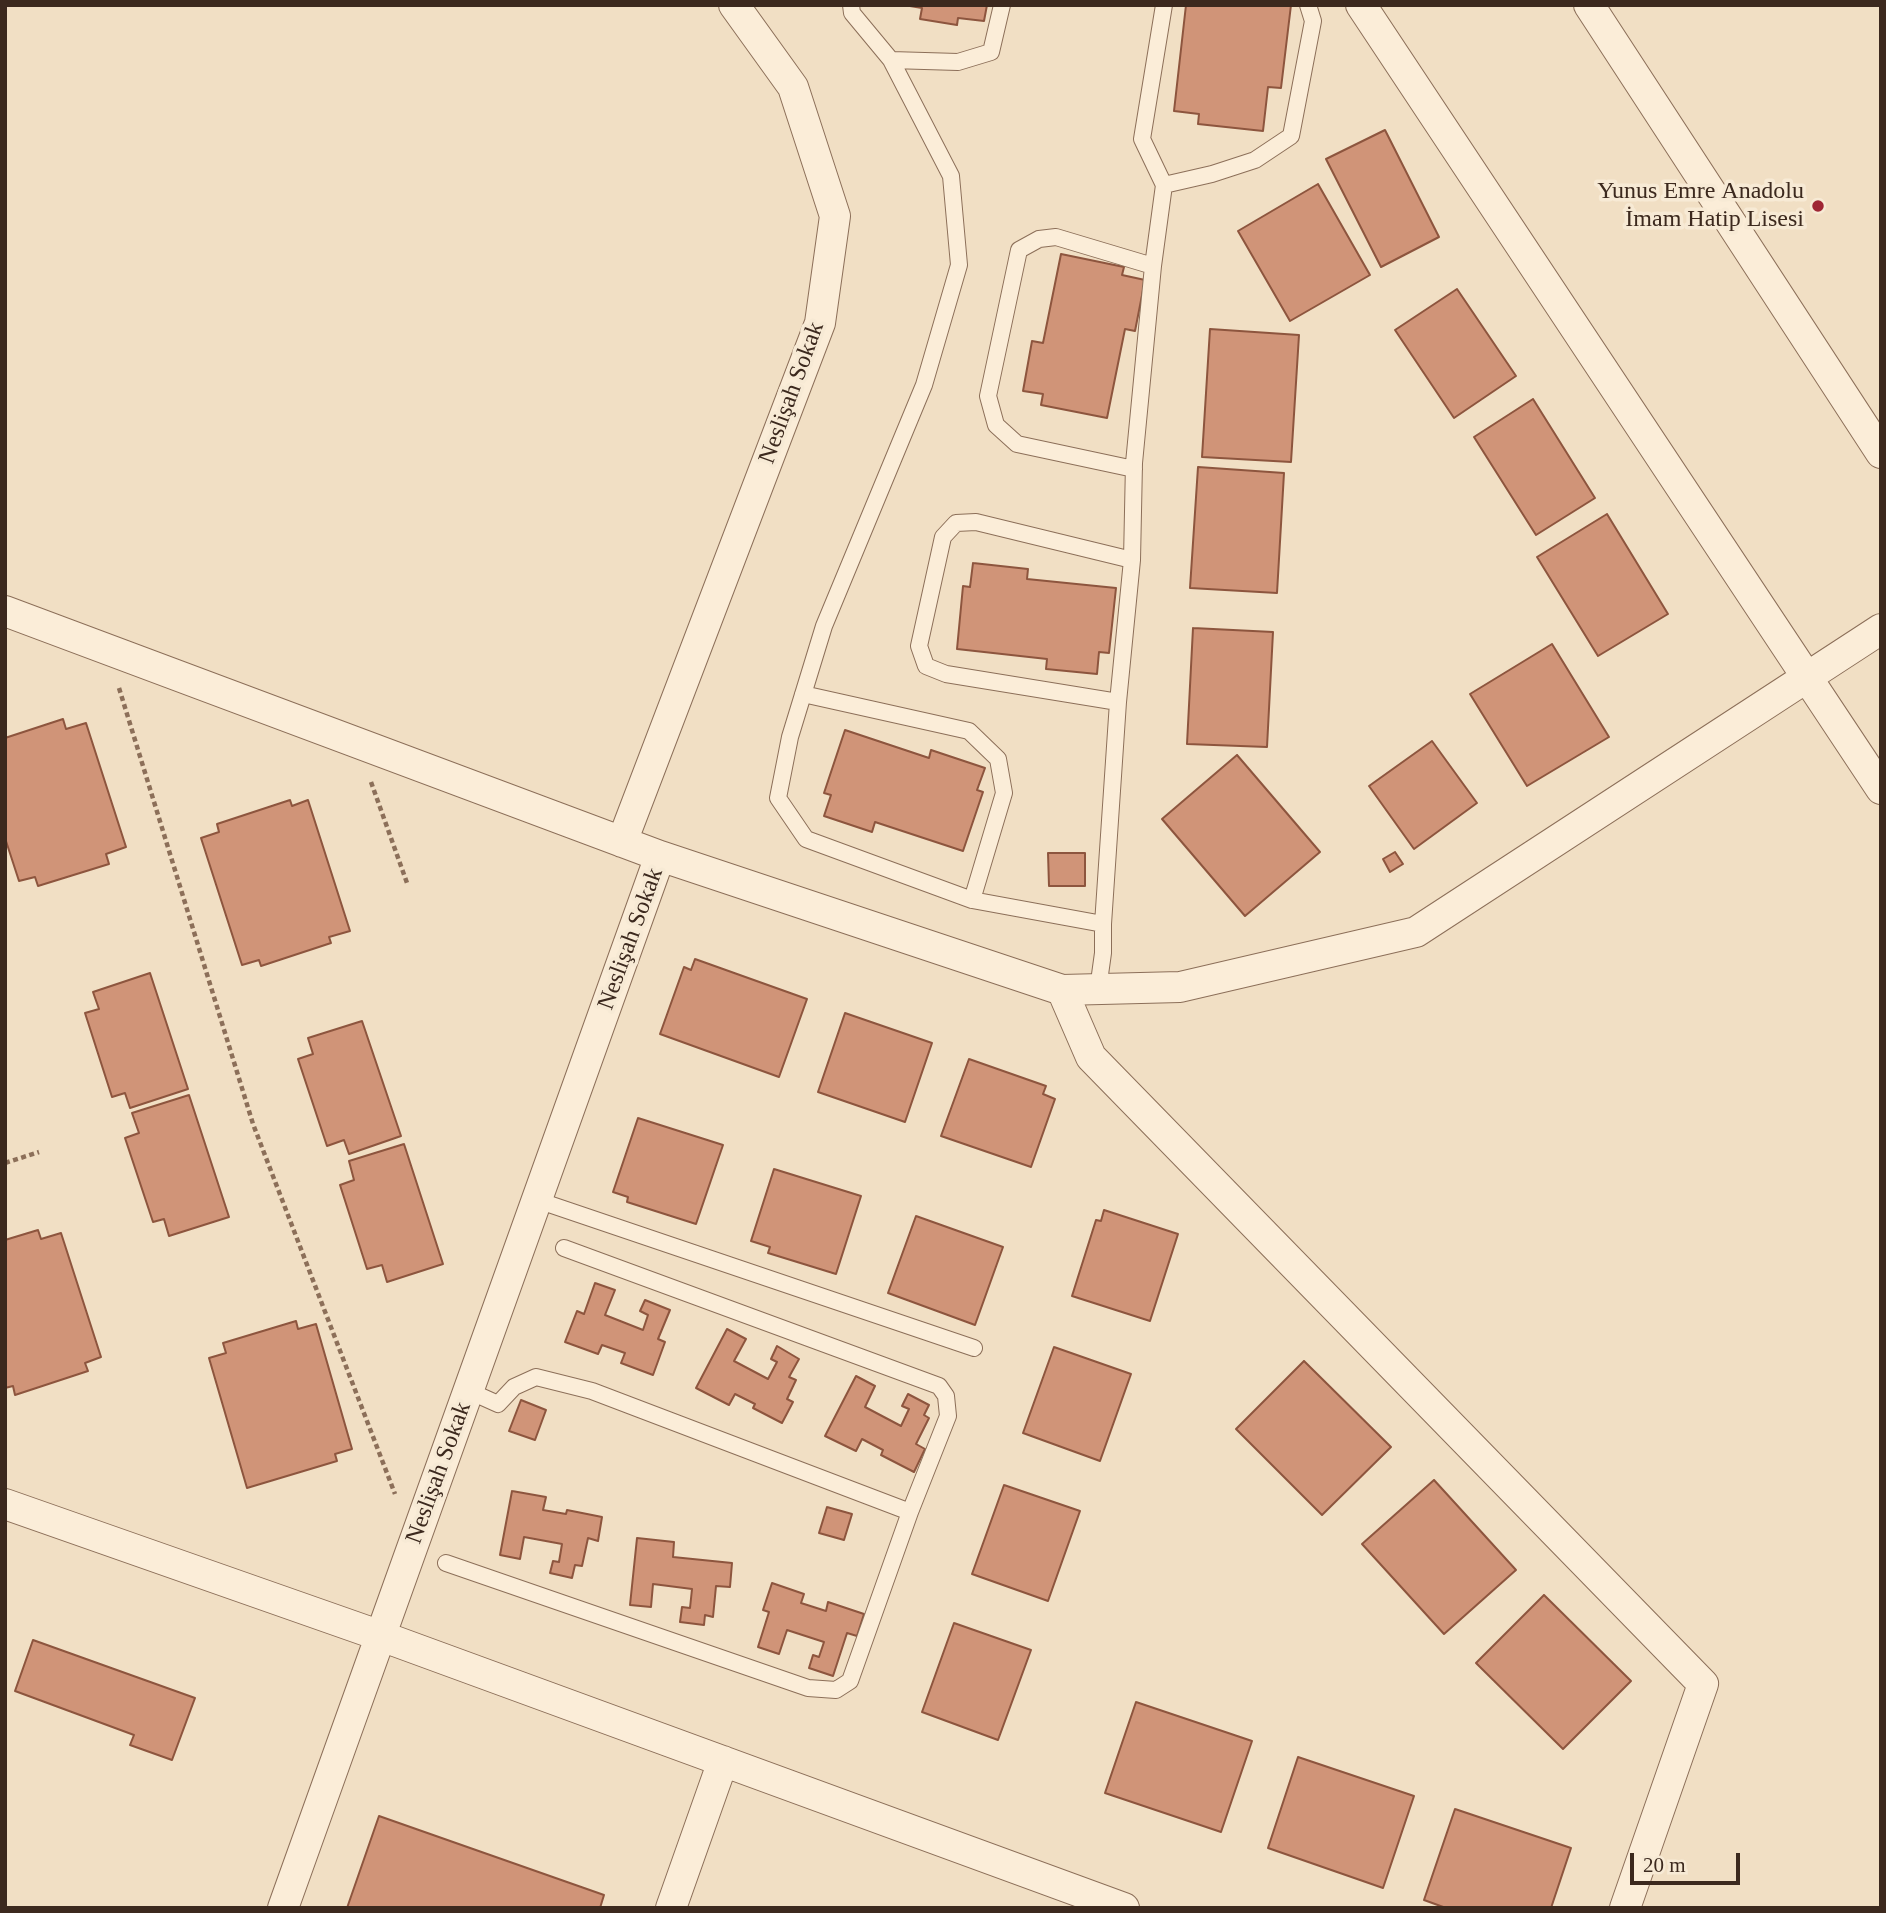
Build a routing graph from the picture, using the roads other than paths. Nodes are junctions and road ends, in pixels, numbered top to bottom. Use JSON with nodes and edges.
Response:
{"nodes":[{"id":1,"x":734,"y":5,"type":"edge"},
{"id":2,"x":851,"y":5,"type":"edge"},
{"id":3,"x":1002,"y":5,"type":"edge"},
{"id":4,"x":1164,"y":5,"type":"edge"},
{"id":5,"x":1308,"y":5,"type":"edge"},
{"id":6,"x":1361,"y":5,"type":"edge"},
{"id":7,"x":1589,"y":5,"type":"edge"},
{"id":8,"x":891,"y":60,"type":"junction"},
{"id":9,"x":1164,"y":185,"type":"junction"},
{"id":10,"x":1153,"y":266,"type":"junction"},
{"id":11,"x":1881,"y":453,"type":"edge"},
{"id":12,"x":1134,"y":469,"type":"junction"},
{"id":13,"x":1132,"y":560,"type":"junction"},
{"id":14,"x":5,"y":611,"type":"edge"},
{"id":15,"x":1881,"y":629,"type":"edge"},
{"id":16,"x":1806,"y":677,"type":"junction"},
{"id":17,"x":803,"y":694,"type":"junction"},
{"id":18,"x":1118,"y":702,"type":"junction"},
{"id":19,"x":1881,"y":789,"type":"edge"},
{"id":20,"x":622,"y":842,"type":"junction"},
{"id":21,"x":660,"y":856,"type":"junction"},
{"id":22,"x":972,"y":900,"type":"junction"},
{"id":23,"x":1103,"y":924,"type":"junction"},
{"id":24,"x":1098,"y":989,"type":"junction"},
{"id":25,"x":1062,"y":990,"type":"junction"},
{"id":26,"x":537,"y":1200,"type":"junction"},
{"id":27,"x":564,"y":1248,"type":"dead end"},
{"id":28,"x":974,"y":1348,"type":"dead end"},
{"id":29,"x":469,"y":1391,"type":"junction"},
{"id":30,"x":5,"y":1504,"type":"edge"},
{"id":31,"x":910,"y":1512,"type":"junction"},
{"id":32,"x":446,"y":1563,"type":"dead end"},
{"id":33,"x":381,"y":1636,"type":"junction"},
{"id":34,"x":723,"y":1761,"type":"junction"},
{"id":35,"x":283,"y":1908,"type":"edge"},
{"id":36,"x":671,"y":1908,"type":"edge"},
{"id":37,"x":1124,"y":1908,"type":"edge"},
{"id":38,"x":1626,"y":1908,"type":"edge"}],
"edges":[{"from":1,"to":20,"type":"street","name":"Neslişah Sokak"},
{"from":2,"to":8,"type":"lane"},
{"from":3,"to":8,"type":"lane"},
{"from":4,"to":9,"type":"lane"},
{"from":5,"to":9,"type":"lane"},
{"from":6,"to":16,"type":"street"},
{"from":7,"to":11,"type":"street"},
{"from":8,"to":17,"type":"lane"},
{"from":9,"to":10,"type":"lane"},
{"from":10,"to":12,"type":"lane"},
{"from":10,"to":12,"type":"lane"},
{"from":12,"to":13,"type":"lane"},
{"from":13,"to":18,"type":"lane"},
{"from":13,"to":18,"type":"lane"},
{"from":14,"to":20,"type":"street"},
{"from":15,"to":16,"type":"street"},
{"from":16,"to":19,"type":"street"},
{"from":16,"to":24,"type":"street"},
{"from":17,"to":22,"type":"lane"},
{"from":17,"to":22,"type":"lane"},
{"from":18,"to":23,"type":"lane"},
{"from":20,"to":21,"type":"street","name":"Neslişah Sokak"},
{"from":21,"to":25,"type":"street"},
{"from":21,"to":26,"type":"street","name":"Neslişah Sokak"},
{"from":22,"to":23,"type":"lane"},
{"from":23,"to":24,"type":"lane"},
{"from":24,"to":25,"type":"street"},
{"from":25,"to":38,"type":"street"},
{"from":26,"to":28,"type":"lane"},
{"from":26,"to":29,"type":"street","name":"Neslişah Sokak"},
{"from":27,"to":31,"type":"lane"},
{"from":29,"to":31,"type":"lane"},
{"from":29,"to":33,"type":"street","name":"Neslişah Sokak"},
{"from":30,"to":33,"type":"street"},
{"from":31,"to":32,"type":"lane"},
{"from":33,"to":34,"type":"street"},
{"from":33,"to":35,"type":"street","name":"Neslişah Sokak"},
{"from":34,"to":36,"type":"street"},
{"from":34,"to":37,"type":"street"}]}
